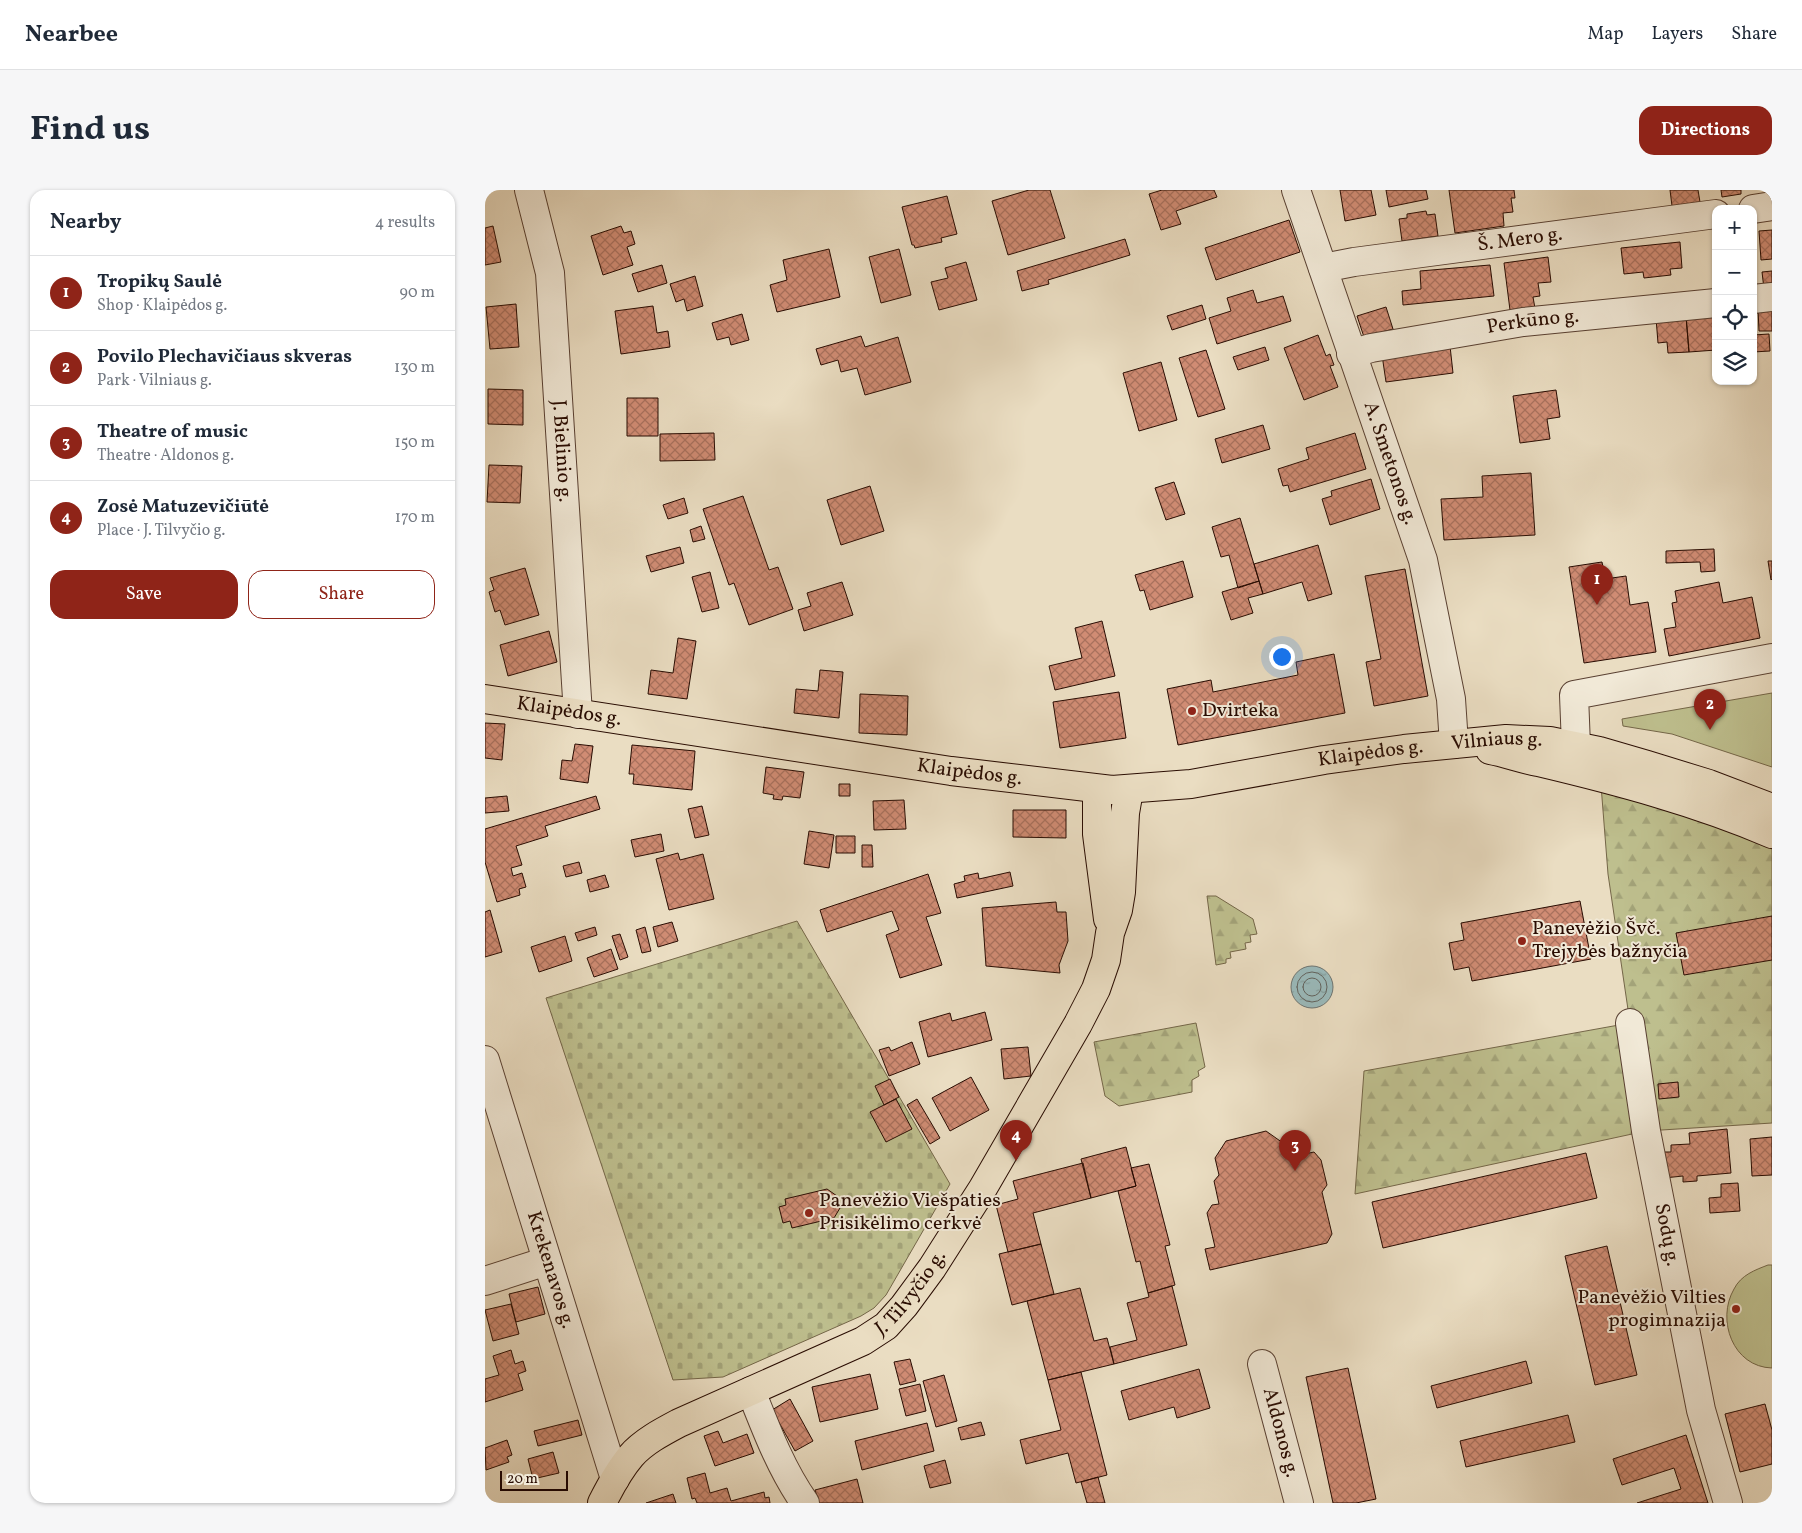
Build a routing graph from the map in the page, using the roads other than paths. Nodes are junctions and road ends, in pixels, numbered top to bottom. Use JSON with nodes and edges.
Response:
{"nodes":[{"id":1,"x":529,"y":190,"type":"edge"},
{"id":2,"x":1297,"y":190,"type":"edge"},
{"id":3,"x":1772,"y":206,"type":"edge"},
{"id":4,"x":1757,"y":208,"type":"edge"},
{"id":5,"x":1712,"y":215,"type":"edge"},
{"id":6,"x":1323,"y":268,"type":"junction"},
{"id":7,"x":1772,"y":297,"type":"edge"},
{"id":8,"x":1757,"y":299,"type":"edge"},
{"id":9,"x":1712,"y":303,"type":"edge"},
{"id":10,"x":1351,"y":354,"type":"junction"},
{"id":11,"x":1772,"y":658,"type":"edge"},
{"id":12,"x":485,"y":699,"type":"edge"},
{"id":13,"x":578,"y":714,"type":"junction"},
{"id":14,"x":1454,"y":744,"type":"junction"},
{"id":15,"x":1574,"y":758,"type":"junction"},
{"id":16,"x":1097,"y":789,"type":"junction"},
{"id":17,"x":1129,"y":790,"type":"junction"},
{"id":18,"x":1772,"y":808,"type":"edge"},
{"id":19,"x":1772,"y":834,"type":"edge"},
{"id":20,"x":1110,"y":933,"type":"junction"},
{"id":21,"x":1630,"y":1023,"type":"dead end"},
{"id":22,"x":485,"y":1060,"type":"edge"},
{"id":23,"x":547,"y":1261,"type":"junction"},
{"id":24,"x":485,"y":1281,"type":"edge"},
{"id":25,"x":1262,"y":1364,"type":"dead end"},
{"id":26,"x":751,"y":1391,"type":"junction"},
{"id":27,"x":615,"y":1479,"type":"junction"},
{"id":28,"x":602,"y":1503,"type":"edge"},
{"id":29,"x":805,"y":1503,"type":"edge"},
{"id":30,"x":1299,"y":1503,"type":"edge"},
{"id":31,"x":1728,"y":1503,"type":"edge"}],
"edges":[{"from":1,"to":13,"type":"street","name":"J. Bielinio g."},
{"from":2,"to":6,"type":"street","name":"A. Smetonos g."},
{"from":3,"to":4,"type":"street"},
{"from":5,"to":6,"type":"street","name":"Š. Mero g."},
{"from":6,"to":10,"type":"street","name":"A. Smetonos g."},
{"from":7,"to":8,"type":"street"},
{"from":9,"to":10,"type":"street","name":"Perkūno g."},
{"from":10,"to":14,"type":"street","name":"A. Smetonos g."},
{"from":11,"to":15,"type":"street"},
{"from":12,"to":13,"type":"main road","name":"Klaipėdos g."},
{"from":13,"to":16,"type":"main road","name":"Klaipėdos g."},
{"from":14,"to":15,"type":"main road","name":"Vilniaus g."},
{"from":14,"to":17,"type":"main road","name":"Klaipėdos g."},
{"from":15,"to":18,"type":"main road","name":"Vilniaus g."},
{"from":15,"to":19,"type":"main road","name":"Vilniaus g."},
{"from":16,"to":17,"type":"main road","name":"Klaipėdos g."},
{"from":16,"to":20,"type":"main road"},
{"from":17,"to":20,"type":"main road"},
{"from":20,"to":26,"type":"main road","name":"J. Tilvyčio g."},
{"from":21,"to":31,"type":"street","name":"Sodų g."},
{"from":22,"to":23,"type":"street","name":"Krekenavos g."},
{"from":23,"to":24,"type":"street"},
{"from":23,"to":27,"type":"street","name":"Krekenavos g."},
{"from":25,"to":30,"type":"street","name":"Aldonos g."},
{"from":26,"to":27,"type":"main road","name":"J. Tilvyčio g."},
{"from":26,"to":29,"type":"street"},
{"from":27,"to":28,"type":"main road","name":"J. Tilvyčio g."}]}
